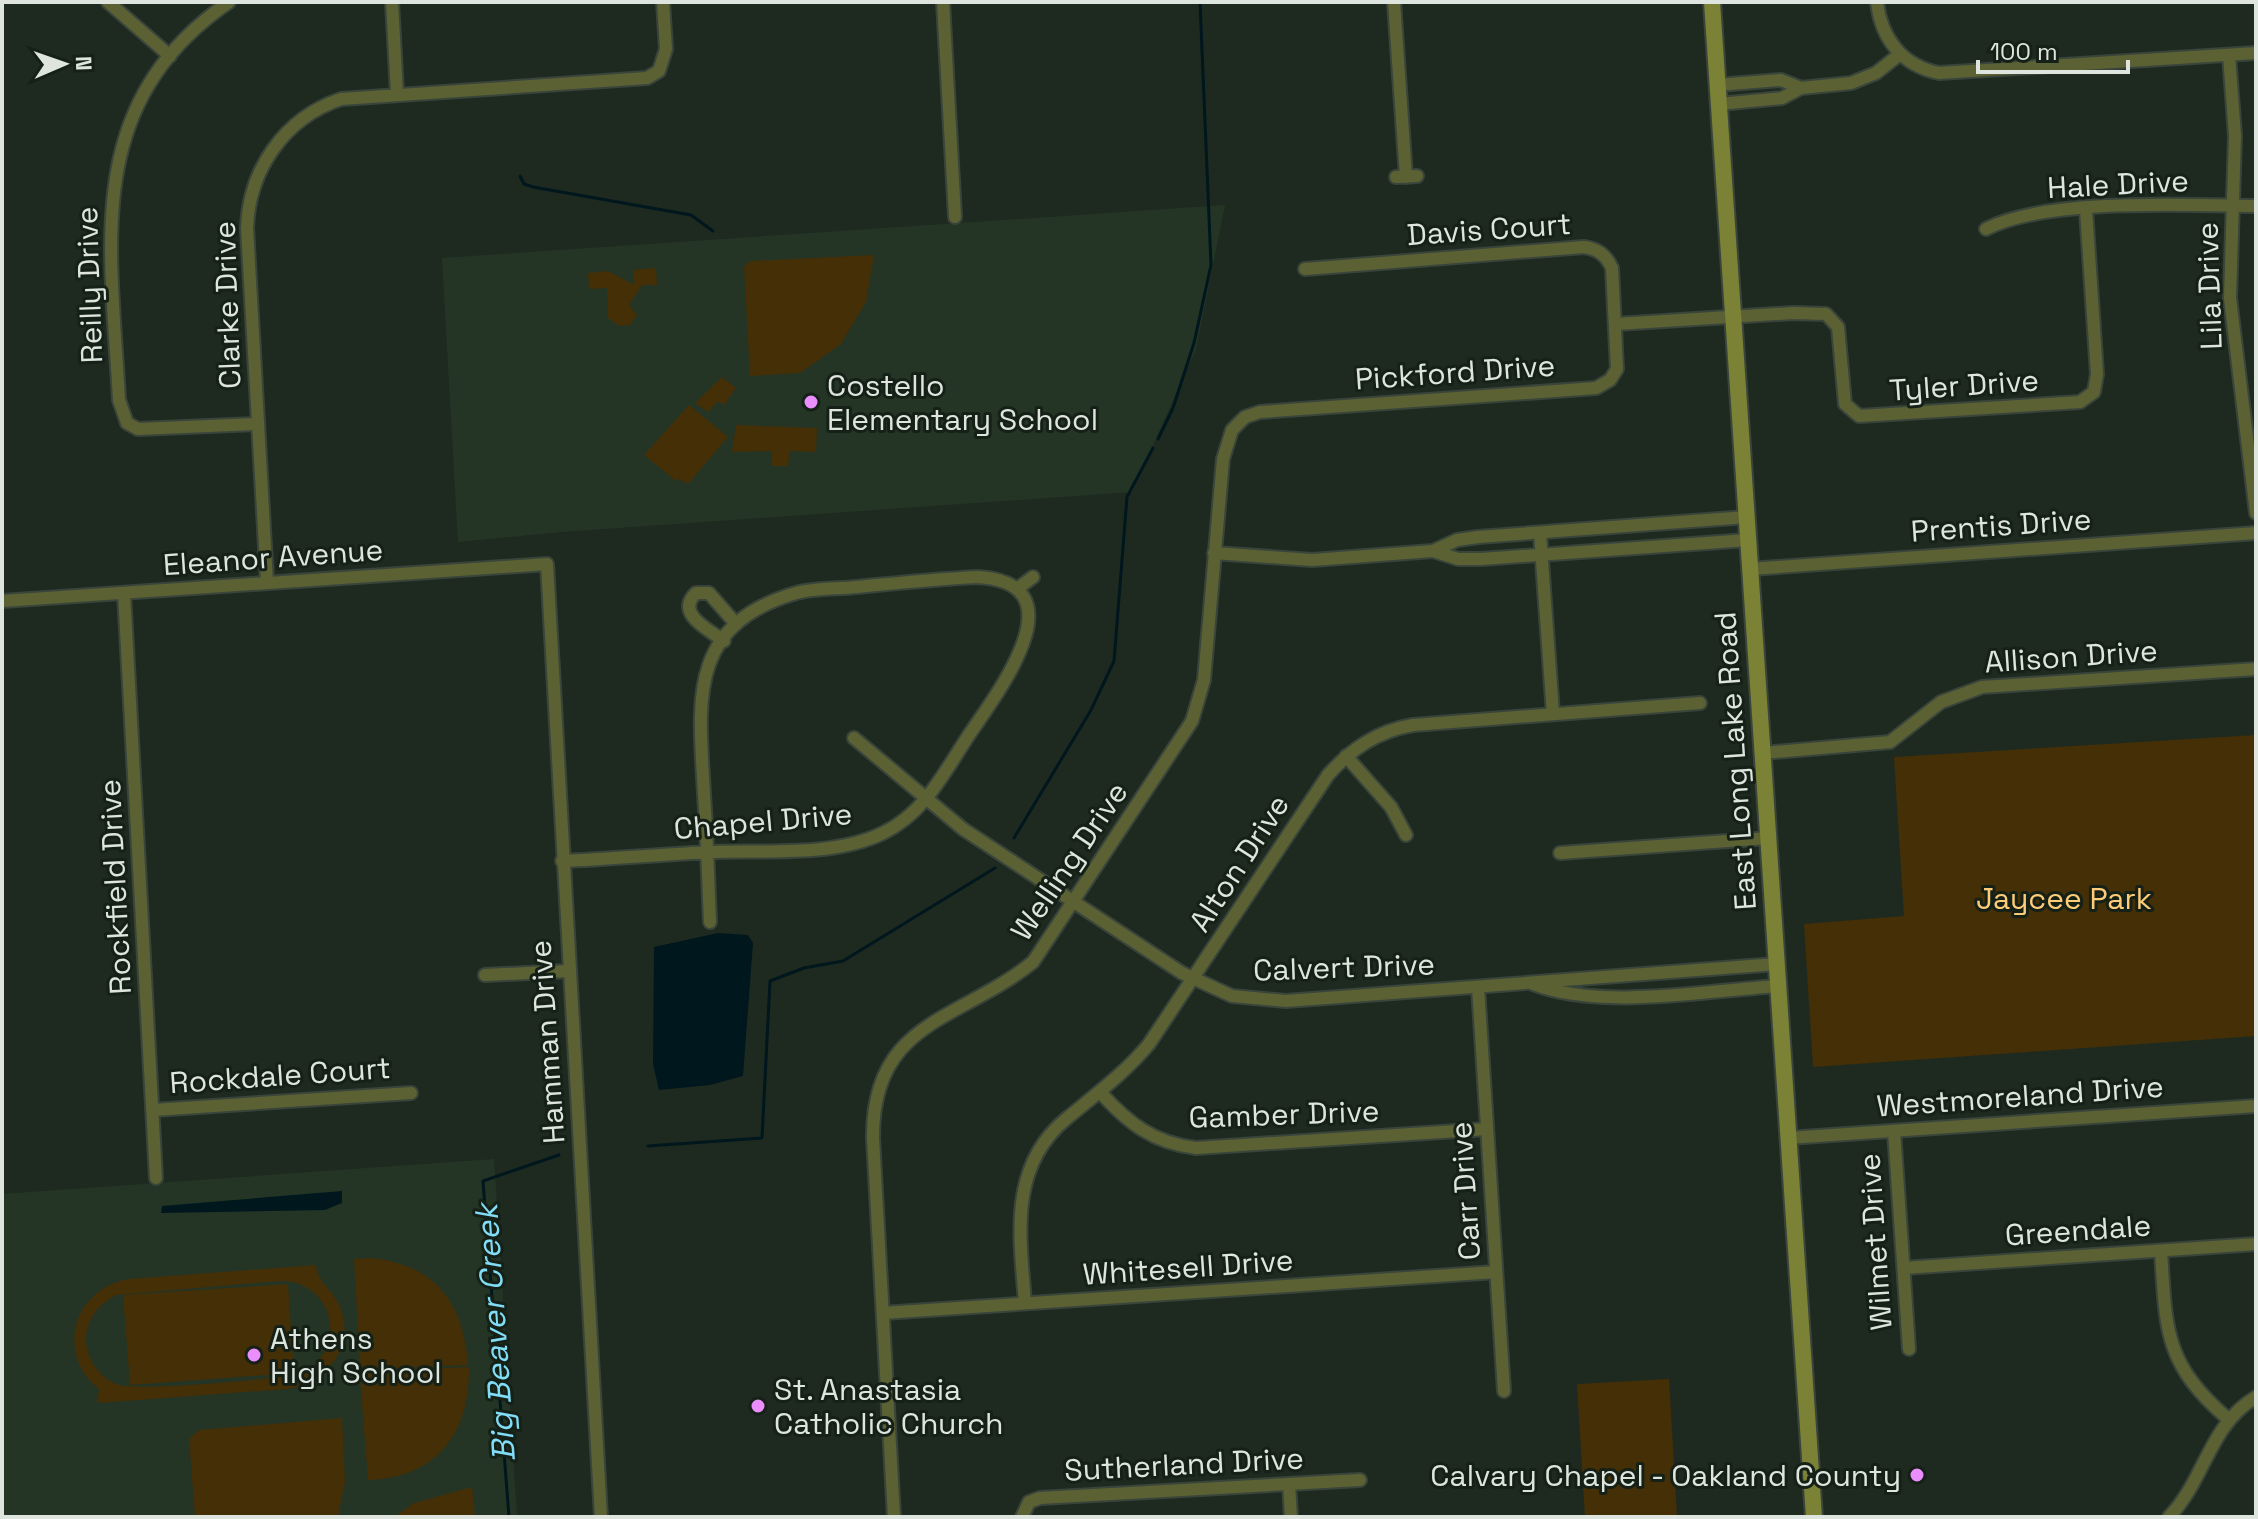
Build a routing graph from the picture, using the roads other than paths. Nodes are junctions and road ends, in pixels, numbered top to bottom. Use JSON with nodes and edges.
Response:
{"nodes":[{"id":1,"x":108,"y":2,"type":"edge"},
{"id":2,"x":229,"y":2,"type":"edge"},
{"id":3,"x":392,"y":2,"type":"edge"},
{"id":4,"x":663,"y":2,"type":"edge"},
{"id":5,"x":943,"y":2,"type":"edge"},
{"id":6,"x":1394,"y":2,"type":"edge"},
{"id":7,"x":1712,"y":2,"type":"edge"},
{"id":8,"x":1877,"y":2,"type":"edge"},
{"id":9,"x":2256,"y":53,"type":"edge"},
{"id":10,"x":1900,"y":54,"type":"junction"},
{"id":11,"x":2229,"y":55,"type":"junction"},
{"id":12,"x":170,"y":56,"type":"junction"},
{"id":13,"x":1717,"y":85,"type":"junction"},
{"id":14,"x":1801,"y":88,"type":"junction"},
{"id":15,"x":397,"y":93,"type":"junction"},
{"id":16,"x":1719,"y":104,"type":"junction"},
{"id":17,"x":1406,"y":177,"type":"dead end"},
{"id":18,"x":2231,"y":206,"type":"junction"},
{"id":19,"x":2256,"y":206,"type":"edge"},
{"id":20,"x":2086,"y":210,"type":"junction"},
{"id":21,"x":955,"y":217,"type":"dead end"},
{"id":22,"x":1986,"y":229,"type":"dead end"},
{"id":23,"x":1305,"y":269,"type":"dead end"},
{"id":24,"x":1733,"y":317,"type":"junction"},
{"id":25,"x":1616,"y":324,"type":"junction"},
{"id":26,"x":1245,"y":417,"type":"joint"},
{"id":27,"x":2250,"y":420,"type":"edge"},
{"id":28,"x":258,"y":424,"type":"junction"},
{"id":29,"x":2256,"y":513,"type":"edge"},
{"id":30,"x":1747,"y":517,"type":"junction"},
{"id":31,"x":1629,"y":526,"type":"junction"},
{"id":32,"x":1540,"y":533,"type":"junction"},
{"id":33,"x":2256,"y":533,"type":"edge"},
{"id":34,"x":1748,"y":540,"type":"junction"},
{"id":35,"x":1631,"y":548,"type":"junction"},
{"id":36,"x":1433,"y":551,"type":"junction"},
{"id":37,"x":1214,"y":553,"type":"junction"},
{"id":38,"x":1541,"y":555,"type":"junction"},
{"id":39,"x":547,"y":564,"type":"joint"},
{"id":40,"x":1750,"y":569,"type":"junction"},
{"id":41,"x":1033,"y":577,"type":"dead end"},
{"id":42,"x":267,"y":582,"type":"junction"},
{"id":43,"x":1017,"y":589,"type":"junction"},
{"id":44,"x":124,"y":593,"type":"junction"},
{"id":45,"x":2,"y":601,"type":"edge"},
{"id":46,"x":736,"y":624,"type":"junction"},
{"id":47,"x":724,"y":641,"type":"junction"},
{"id":48,"x":2256,"y":669,"type":"edge"},
{"id":49,"x":1700,"y":703,"type":"dead end"},
{"id":50,"x":1553,"y":714,"type":"junction"},
{"id":51,"x":854,"y":738,"type":"dead end"},
{"id":52,"x":1763,"y":753,"type":"junction"},
{"id":53,"x":1346,"y":756,"type":"junction"},
{"id":54,"x":926,"y":800,"type":"junction"},
{"id":55,"x":1406,"y":835,"type":"dead end"},
{"id":56,"x":1769,"y":838,"type":"junction"},
{"id":57,"x":707,"y":852,"type":"junction"},
{"id":58,"x":1560,"y":853,"type":"dead end"},
{"id":59,"x":562,"y":861,"type":"junction"},
{"id":60,"x":1074,"y":902,"type":"junction"},
{"id":61,"x":710,"y":922,"type":"dead end"},
{"id":62,"x":1777,"y":964,"type":"junction"},
{"id":63,"x":568,"y":971,"type":"junction"},
{"id":64,"x":1660,"y":972,"type":"junction"},
{"id":65,"x":485,"y":975,"type":"dead end"},
{"id":66,"x":1194,"y":980,"type":"junction"},
{"id":67,"x":1533,"y":984,"type":"junction"},
{"id":68,"x":1778,"y":986,"type":"junction"},
{"id":69,"x":1478,"y":987,"type":"junction"},
{"id":70,"x":1661,"y":994,"type":"junction"},
{"id":71,"x":1100,"y":1092,"type":"junction"},
{"id":72,"x":411,"y":1093,"type":"dead end"},
{"id":73,"x":2256,"y":1106,"type":"edge"},
{"id":74,"x":153,"y":1110,"type":"junction"},
{"id":75,"x":1487,"y":1129,"type":"junction"},
{"id":76,"x":1894,"y":1131,"type":"junction"},
{"id":77,"x":1788,"y":1138,"type":"junction"},
{"id":78,"x":156,"y":1178,"type":"dead end"},
{"id":79,"x":2256,"y":1244,"type":"edge"},
{"id":80,"x":2161,"y":1251,"type":"junction"},
{"id":81,"x":1904,"y":1268,"type":"junction"},
{"id":82,"x":1496,"y":1272,"type":"junction"},
{"id":83,"x":1025,"y":1303,"type":"junction"},
{"id":84,"x":883,"y":1313,"type":"junction"},
{"id":85,"x":1909,"y":1349,"type":"dead end"},
{"id":86,"x":1504,"y":1391,"type":"dead end"},
{"id":87,"x":2256,"y":1397,"type":"edge"},
{"id":88,"x":2228,"y":1419,"type":"junction"},
{"id":89,"x":1360,"y":1480,"type":"dead end"},
{"id":90,"x":1289,"y":1484,"type":"junction"},
{"id":91,"x":601,"y":1517,"type":"edge"},
{"id":92,"x":894,"y":1517,"type":"edge"},
{"id":93,"x":1022,"y":1517,"type":"edge"},
{"id":94,"x":1291,"y":1517,"type":"edge"},
{"id":95,"x":1814,"y":1517,"type":"edge"},
{"id":96,"x":2169,"y":1517,"type":"edge"}],
"edges":[{"from":1,"to":12,"type":"street"},
{"from":2,"to":12,"type":"street","name":"Reilly Drive"},
{"from":3,"to":15,"type":"street"},
{"from":4,"to":15,"type":"street","name":"Clarke Drive"},
{"from":5,"to":21,"type":"street"},
{"from":6,"to":17,"type":"street"},
{"from":7,"to":13,"type":"main road","name":"East Long Lake Road"},
{"from":8,"to":10,"type":"street"},
{"from":9,"to":11,"type":"street"},
{"from":10,"to":11,"type":"street"},
{"from":10,"to":14,"type":"street"},
{"from":11,"to":18,"type":"street","name":"Lila Drive"},
{"from":12,"to":28,"type":"street","name":"Reilly Drive"},
{"from":13,"to":14,"type":"street"},
{"from":13,"to":16,"type":"main road","name":"East Long Lake Road"},
{"from":14,"to":16,"type":"street"},
{"from":15,"to":28,"type":"street","name":"Clarke Drive"},
{"from":16,"to":24,"type":"main road","name":"East Long Lake Road"},
{"from":18,"to":19,"type":"street","name":"Hale Drive"},
{"from":18,"to":20,"type":"street","name":"Hale Drive"},
{"from":18,"to":27,"type":"street","name":"Lila Drive"},
{"from":20,"to":22,"type":"street","name":"Hale Drive"},
{"from":20,"to":24,"type":"street","name":"Tyler Drive"},
{"from":23,"to":25,"type":"street","name":"Davis Court"},
{"from":24,"to":25,"type":"street"},
{"from":24,"to":30,"type":"main road","name":"East Long Lake Road"},
{"from":25,"to":26,"type":"street","name":"Pickford Drive"},
{"from":26,"to":37,"type":"street","name":"Welling Drive"},
{"from":27,"to":29,"type":"street","name":"Lila Drive"},
{"from":28,"to":42,"type":"street","name":"Clarke Drive"},
{"from":30,"to":31,"type":"street"},
{"from":30,"to":34,"type":"main road","name":"East Long Lake Road"},
{"from":31,"to":32,"type":"street"},
{"from":31,"to":35,"type":"street"},
{"from":32,"to":36,"type":"street"},
{"from":32,"to":38,"type":"street"},
{"from":33,"to":40,"type":"street","name":"Prentis Drive"},
{"from":34,"to":35,"type":"street"},
{"from":34,"to":40,"type":"main road","name":"East Long Lake Road"},
{"from":35,"to":38,"type":"street"},
{"from":36,"to":37,"type":"street"},
{"from":36,"to":38,"type":"street"},
{"from":37,"to":60,"type":"street","name":"Welling Drive"},
{"from":38,"to":50,"type":"street"},
{"from":39,"to":42,"type":"street","name":"Eleanor Avenue"},
{"from":39,"to":59,"type":"street","name":"Hamman Drive"},
{"from":40,"to":52,"type":"main road","name":"East Long Lake Road"},
{"from":41,"to":43,"type":"street"},
{"from":42,"to":44,"type":"street","name":"Eleanor Avenue"},
{"from":43,"to":46,"type":"street"},
{"from":43,"to":54,"type":"street","name":"Chapel Drive"},
{"from":44,"to":45,"type":"street","name":"Eleanor Avenue"},
{"from":44,"to":74,"type":"street","name":"Rockfield Drive"},
{"from":46,"to":47,"type":"street"},
{"from":46,"to":47,"type":"street"},
{"from":47,"to":57,"type":"street"},
{"from":48,"to":52,"type":"street","name":"Allison Drive"},
{"from":49,"to":50,"type":"street","name":"Alton Drive"},
{"from":50,"to":53,"type":"street","name":"Alton Drive"},
{"from":51,"to":54,"type":"street","name":"Calvert Drive"},
{"from":52,"to":56,"type":"main road","name":"East Long Lake Road"},
{"from":53,"to":55,"type":"street"},
{"from":53,"to":66,"type":"street","name":"Alton Drive"},
{"from":54,"to":57,"type":"street","name":"Chapel Drive"},
{"from":54,"to":60,"type":"street","name":"Calvert Drive"},
{"from":56,"to":58,"type":"street"},
{"from":56,"to":62,"type":"main road","name":"East Long Lake Road"},
{"from":57,"to":59,"type":"street","name":"Chapel Drive"},
{"from":57,"to":61,"type":"street"},
{"from":59,"to":63,"type":"street","name":"Hamman Drive"},
{"from":60,"to":66,"type":"street","name":"Calvert Drive"},
{"from":60,"to":84,"type":"street","name":"Welling Drive"},
{"from":62,"to":64,"type":"street","name":"Calvert Drive"},
{"from":62,"to":68,"type":"main road","name":"East Long Lake Road"},
{"from":63,"to":65,"type":"street"},
{"from":63,"to":91,"type":"street","name":"Hamman Drive"},
{"from":64,"to":67,"type":"street","name":"Calvert Drive"},
{"from":64,"to":70,"type":"street"},
{"from":66,"to":69,"type":"street","name":"Calvert Drive"},
{"from":66,"to":71,"type":"street","name":"Alton Drive"},
{"from":67,"to":69,"type":"street","name":"Calvert Drive"},
{"from":67,"to":70,"type":"street","name":"Calvert Drive"},
{"from":68,"to":70,"type":"street","name":"Calvert Drive"},
{"from":68,"to":77,"type":"main road","name":"East Long Lake Road"},
{"from":69,"to":75,"type":"street","name":"Carr Drive"},
{"from":71,"to":75,"type":"street","name":"Gamber Drive"},
{"from":71,"to":83,"type":"street","name":"Alton Drive"},
{"from":72,"to":74,"type":"street","name":"Rockdale Court"},
{"from":73,"to":76,"type":"street","name":"Westmoreland Drive"},
{"from":74,"to":78,"type":"street","name":"Rockfield Drive"},
{"from":75,"to":82,"type":"street","name":"Carr Drive"},
{"from":76,"to":77,"type":"street","name":"Westmoreland Drive"},
{"from":76,"to":81,"type":"street","name":"Wilmet Drive"},
{"from":77,"to":95,"type":"main road","name":"East Long Lake Road"},
{"from":79,"to":80,"type":"street","name":"Greendale"},
{"from":80,"to":81,"type":"street","name":"Greendale"},
{"from":80,"to":88,"type":"street"},
{"from":81,"to":85,"type":"street","name":"Wilmet Drive"},
{"from":82,"to":83,"type":"street","name":"Whitesell Drive"},
{"from":82,"to":86,"type":"street","name":"Carr Drive"},
{"from":83,"to":84,"type":"street","name":"Whitesell Drive"},
{"from":84,"to":92,"type":"street","name":"Welling Drive"},
{"from":87,"to":88,"type":"street"},
{"from":88,"to":96,"type":"street"},
{"from":89,"to":90,"type":"street","name":"Sutherland Drive"},
{"from":90,"to":93,"type":"street","name":"Sutherland Drive"},
{"from":90,"to":94,"type":"street"}]}
